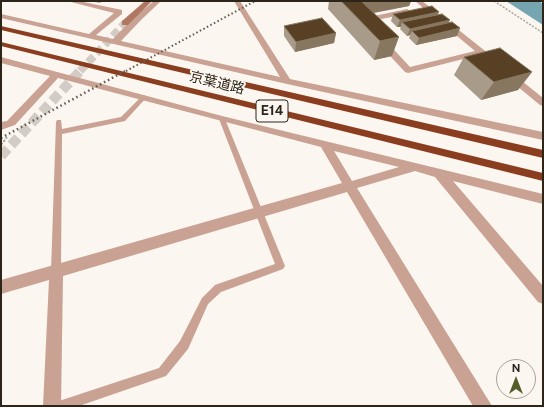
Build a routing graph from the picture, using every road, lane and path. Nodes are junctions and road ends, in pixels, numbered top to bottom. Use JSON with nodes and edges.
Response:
{"nodes":[{"id":1,"x":70,"y":1,"type":"edge"},
{"id":2,"x":150,"y":1,"type":"edge"},
{"id":3,"x":158,"y":1,"type":"edge"},
{"id":4,"x":237,"y":1,"type":"edge"},
{"id":5,"x":418,"y":1,"type":"edge"},
{"id":6,"x":494,"y":1,"type":"edge"},
{"id":7,"x":427,"y":8,"type":"junction"},
{"id":8,"x":1,"y":16,"type":"edge"},
{"id":9,"x":125,"y":23,"type":"tunnel mouth"},
{"id":10,"x":367,"y":26,"type":"edge"},
{"id":11,"x":1,"y":28,"type":"edge"},
{"id":12,"x":543,"y":33,"type":"edge"},
{"id":13,"x":90,"y":36,"type":"junction"},
{"id":14,"x":377,"y":37,"type":"edge"},
{"id":15,"x":115,"y":42,"type":"junction"},
{"id":16,"x":1,"y":44,"type":"edge"},
{"id":17,"x":481,"y":52,"type":"junction"},
{"id":18,"x":1,"y":60,"type":"edge"},
{"id":19,"x":57,"y":74,"type":"junction"},
{"id":20,"x":287,"y":81,"type":"junction"},
{"id":21,"x":144,"y":97,"type":"junction"},
{"id":22,"x":543,"y":103,"type":"edge"},
{"id":23,"x":222,"y":119,"type":"junction"},
{"id":24,"x":59,"y":122,"type":"dead end"},
{"id":25,"x":2,"y":125,"type":"edge"},
{"id":26,"x":58,"y":132,"type":"junction"},
{"id":27,"x":543,"y":136,"type":"edge"},
{"id":28,"x":324,"y":144,"type":"junction"},
{"id":29,"x":543,"y":154,"type":"edge"},
{"id":30,"x":416,"y":167,"type":"junction"},
{"id":31,"x":439,"y":172,"type":"junction"},
{"id":32,"x":543,"y":177,"type":"edge"},
{"id":33,"x":350,"y":187,"type":"junction"},
{"id":34,"x":543,"y":199,"type":"edge"},
{"id":35,"x":258,"y":213,"type":"junction"},
{"id":36,"x":56,"y":271,"type":"junction"},
{"id":37,"x":1,"y":287,"type":"edge"},
{"id":38,"x":543,"y":297,"type":"edge"},
{"id":39,"x":52,"y":406,"type":"edge"},
{"id":40,"x":62,"y":406,"type":"edge"},
{"id":41,"x":484,"y":406,"type":"edge"}],
"edges":[{"from":1,"to":13,"type":"street"},
{"from":2,"to":9,"type":"street"},
{"from":3,"to":15,"type":"street"},
{"from":4,"to":20,"type":"street"},
{"from":5,"to":7,"type":"street"},
{"from":6,"to":12,"type":"path"},
{"from":7,"to":10,"type":"street"},
{"from":7,"to":17,"type":"street"},
{"from":8,"to":13,"type":"street"},
{"from":11,"to":29,"type":"highway","name":"京葉道路","number":"E14"},
{"from":13,"to":15,"type":"street"},
{"from":14,"to":17,"type":"street"},
{"from":15,"to":20,"type":"street"},
{"from":16,"to":32,"type":"highway","name":"京葉道路","number":"E14"},
{"from":17,"to":22,"type":"street"},
{"from":18,"to":19,"type":"street"},
{"from":19,"to":21,"type":"street"},
{"from":19,"to":25,"type":"street"},
{"from":20,"to":27,"type":"street"},
{"from":21,"to":23,"type":"street"},
{"from":21,"to":26,"type":"lane"},
{"from":23,"to":28,"type":"street"},
{"from":23,"to":35,"type":"lane"},
{"from":24,"to":26,"type":"lane"},
{"from":26,"to":36,"type":"lane"},
{"from":28,"to":30,"type":"street"},
{"from":28,"to":33,"type":"street"},
{"from":30,"to":31,"type":"street"},
{"from":30,"to":33,"type":"street"},
{"from":31,"to":34,"type":"street"},
{"from":31,"to":38,"type":"street"},
{"from":33,"to":35,"type":"street"},
{"from":33,"to":41,"type":"street"},
{"from":35,"to":36,"type":"street"},
{"from":35,"to":40,"type":"lane"},
{"from":36,"to":37,"type":"street"},
{"from":36,"to":39,"type":"street"}]}
